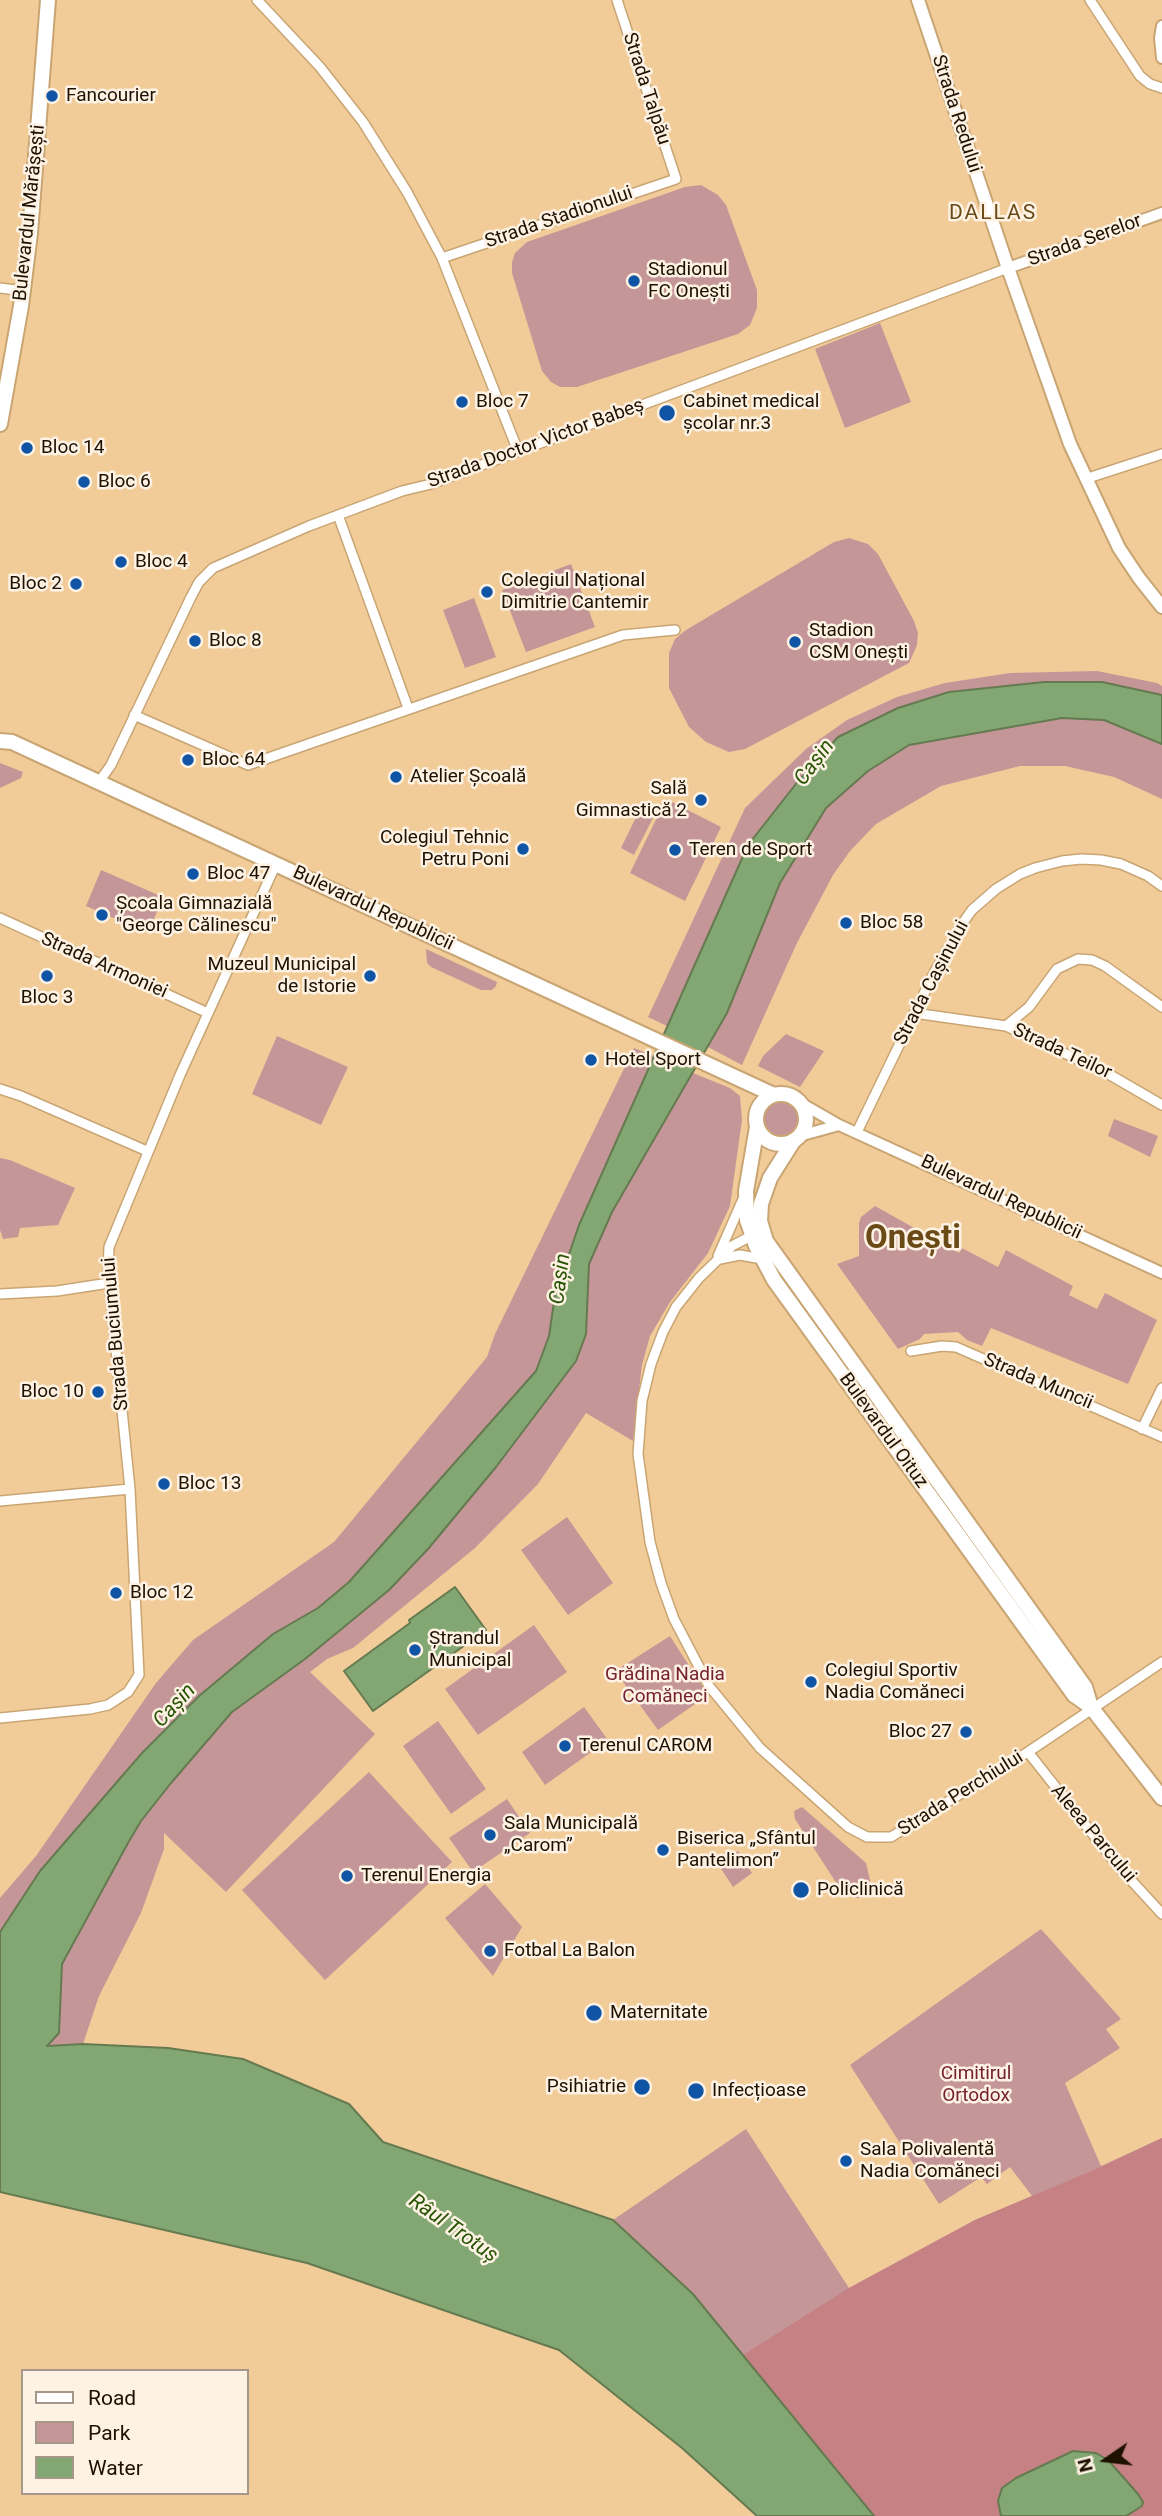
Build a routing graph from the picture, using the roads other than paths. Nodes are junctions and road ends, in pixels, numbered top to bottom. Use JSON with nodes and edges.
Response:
{"nodes":[{"id":1,"x":48,"y":0,"type":"edge"},
{"id":2,"x":257,"y":0,"type":"edge"},
{"id":3,"x":617,"y":0,"type":"edge"},
{"id":4,"x":918,"y":0,"type":"edge"},
{"id":5,"x":1090,"y":0,"type":"edge"},
{"id":6,"x":1162,"y":26,"type":"edge"},
{"id":7,"x":1162,"y":58,"type":"edge"},
{"id":8,"x":1162,"y":88,"type":"edge"},
{"id":9,"x":676,"y":178,"type":"joint"},
{"id":10,"x":1162,"y":214,"type":"edge"},
{"id":11,"x":442,"y":258,"type":"junction"},
{"id":12,"x":1008,"y":268,"type":"junction"},
{"id":13,"x":0,"y":288,"type":"edge"},
{"id":14,"x":23,"y":291,"type":"junction"},
{"id":15,"x":0,"y":424,"type":"edge"},
{"id":16,"x":518,"y":451,"type":"junction"},
{"id":17,"x":1162,"y":454,"type":"edge"},
{"id":18,"x":1085,"y":479,"type":"junction"},
{"id":19,"x":338,"y":515,"type":"junction"},
{"id":20,"x":1162,"y":607,"type":"edge"},
{"id":21,"x":675,"y":630,"type":"dead end"},
{"id":22,"x":408,"y":708,"type":"junction"},
{"id":23,"x":134,"y":715,"type":"junction"},
{"id":24,"x":0,"y":730,"type":"edge"},
{"id":25,"x":6,"y":741,"type":"edge"},
{"id":26,"x":99,"y":782,"type":"junction"},
{"id":27,"x":276,"y":864,"type":"junction"},
{"id":28,"x":1162,"y":886,"type":"edge"},
{"id":29,"x":0,"y":918,"type":"edge"},
{"id":30,"x":1162,"y":1007,"type":"edge"},
{"id":31,"x":208,"y":1013,"type":"junction"},
{"id":32,"x":914,"y":1013,"type":"junction"},
{"id":33,"x":1006,"y":1026,"type":"junction"},
{"id":34,"x":733,"y":1076,"type":"junction"},
{"id":35,"x":0,"y":1089,"type":"edge"},
{"id":36,"x":774,"y":1095,"type":"junction"},
{"id":37,"x":799,"y":1102,"type":"junction"},
{"id":38,"x":1162,"y":1105,"type":"edge"},
{"id":39,"x":757,"y":1121,"type":"junction"},
{"id":40,"x":839,"y":1125,"type":"junction"},
{"id":41,"x":856,"y":1132,"type":"junction"},
{"id":42,"x":796,"y":1138,"type":"junction"},
{"id":43,"x":147,"y":1151,"type":"junction"},
{"id":44,"x":746,"y":1191,"type":"junction"},
{"id":45,"x":757,"y":1233,"type":"junction"},
{"id":46,"x":762,"y":1259,"type":"junction"},
{"id":47,"x":715,"y":1261,"type":"junction"},
{"id":48,"x":788,"y":1272,"type":"junction"},
{"id":49,"x":1162,"y":1273,"type":"edge"},
{"id":50,"x":775,"y":1280,"type":"junction"},
{"id":51,"x":109,"y":1283,"type":"junction"},
{"id":52,"x":0,"y":1294,"type":"edge"},
{"id":53,"x":911,"y":1351,"type":"dead end"},
{"id":54,"x":1162,"y":1388,"type":"edge"},
{"id":55,"x":1142,"y":1429,"type":"junction"},
{"id":56,"x":903,"y":1432,"type":"junction"},
{"id":57,"x":1162,"y":1437,"type":"edge"},
{"id":58,"x":890,"y":1442,"type":"junction"},
{"id":59,"x":130,"y":1489,"type":"junction"},
{"id":60,"x":0,"y":1501,"type":"edge"},
{"id":61,"x":1162,"y":1662,"type":"edge"},
{"id":62,"x":1091,"y":1707,"type":"junction"},
{"id":63,"x":0,"y":1718,"type":"edge"},
{"id":64,"x":1028,"y":1752,"type":"junction"},
{"id":65,"x":1162,"y":1798,"type":"edge"},
{"id":66,"x":1162,"y":1914,"type":"edge"}],
"edges":[{"from":1,"to":14,"type":"main road","name":"Bulevardul Mărășești"},
{"from":2,"to":11,"type":"street"},
{"from":3,"to":9,"type":"street","name":"Strada Talpău"},
{"from":4,"to":12,"type":"main road","name":"Strada Redului"},
{"from":5,"to":8,"type":"street"},
{"from":6,"to":7,"type":"street"},
{"from":9,"to":11,"type":"street","name":"Strada Stadionului"},
{"from":10,"to":12,"type":"street","name":"Strada Serelor"},
{"from":11,"to":16,"type":"street"},
{"from":12,"to":16,"type":"street","name":"Strada Doctor Victor Babeș"},
{"from":12,"to":18,"type":"main road","name":"Strada Redului"},
{"from":13,"to":14,"type":"street"},
{"from":14,"to":15,"type":"main road","name":"Bulevardul Mărășești"},
{"from":16,"to":19,"type":"street","name":"Strada Doctor Victor Babeș"},
{"from":17,"to":18,"type":"street"},
{"from":18,"to":20,"type":"main road","name":"Strada Redului"},
{"from":19,"to":22,"type":"street"},
{"from":19,"to":23,"type":"street","name":"Strada Doctor Victor Babeș"},
{"from":21,"to":22,"type":"street"},
{"from":22,"to":23,"type":"street"},
{"from":23,"to":26,"type":"street","name":"Strada Doctor Victor Babeș"},
{"from":24,"to":25,"type":"main road"},
{"from":25,"to":26,"type":"main road","name":"Bulevardul Republicii"},
{"from":26,"to":27,"type":"main road","name":"Bulevardul Republicii"},
{"from":27,"to":31,"type":"street","name":"Strada Buciumului"},
{"from":27,"to":34,"type":"main road","name":"Bulevardul Republicii"},
{"from":28,"to":32,"type":"street","name":"Strada Cașinului"},
{"from":29,"to":31,"type":"street","name":"Strada Armoniei"},
{"from":30,"to":33,"type":"street"},
{"from":31,"to":43,"type":"street","name":"Strada Buciumului"},
{"from":32,"to":33,"type":"street","name":"Strada Teilor"},
{"from":32,"to":41,"type":"street","name":"Strada Cașinului"},
{"from":33,"to":38,"type":"street","name":"Strada Teilor"},
{"from":34,"to":36,"type":"main road","name":"Bulevardul Republicii"},
{"from":34,"to":39,"type":"main road"},
{"from":35,"to":43,"type":"street"},
{"from":36,"to":37,"type":"main road"},
{"from":36,"to":39,"type":"main road"},
{"from":37,"to":40,"type":"street","name":"Bulevardul Republicii"},
{"from":37,"to":42,"type":"main road"},
{"from":39,"to":42,"type":"main road"},
{"from":39,"to":44,"type":"main road","name":"Bulevardul Oituz"},
{"from":40,"to":41,"type":"street","name":"Bulevardul Republicii"},
{"from":40,"to":42,"type":"street"},
{"from":41,"to":49,"type":"street","name":"Bulevardul Republicii"},
{"from":42,"to":45,"type":"main road","name":"Bulevardul Oituz"},
{"from":43,"to":51,"type":"street","name":"Strada Buciumului"},
{"from":44,"to":45,"type":"main road","name":"Bulevardul Oituz"},
{"from":44,"to":47,"type":"street","name":"Strada Perchiului"},
{"from":45,"to":46,"type":"main road","name":"Bulevardul Oituz"},
{"from":45,"to":47,"type":"street","name":"Strada Perchiului"},
{"from":45,"to":48,"type":"main road","name":"Bulevardul Oituz"},
{"from":46,"to":47,"type":"street"},
{"from":46,"to":50,"type":"main road","name":"Bulevardul Oituz"},
{"from":47,"to":64,"type":"street","name":"Strada Perchiului"},
{"from":48,"to":50,"type":"main road"},
{"from":48,"to":56,"type":"main road","name":"Bulevardul Oituz"},
{"from":50,"to":58,"type":"main road","name":"Bulevardul Oituz"},
{"from":51,"to":52,"type":"street"},
{"from":51,"to":59,"type":"street","name":"Strada Buciumului"},
{"from":53,"to":55,"type":"street","name":"Strada Muncii"},
{"from":54,"to":55,"type":"street"},
{"from":55,"to":57,"type":"street","name":"Strada Muncii"},
{"from":56,"to":58,"type":"street","name":"Bulevardul Oituz"},
{"from":56,"to":62,"type":"main road","name":"Bulevardul Oituz"},
{"from":58,"to":62,"type":"main road","name":"Bulevardul Oituz"},
{"from":59,"to":60,"type":"street"},
{"from":59,"to":63,"type":"street","name":"Strada Buciumului"},
{"from":61,"to":62,"type":"street","name":"Strada Perchiului"},
{"from":62,"to":64,"type":"street","name":"Strada Perchiului"},
{"from":62,"to":65,"type":"main road","name":"Bulevardul Oituz"},
{"from":64,"to":66,"type":"street","name":"Aleea Parcului"}]}
